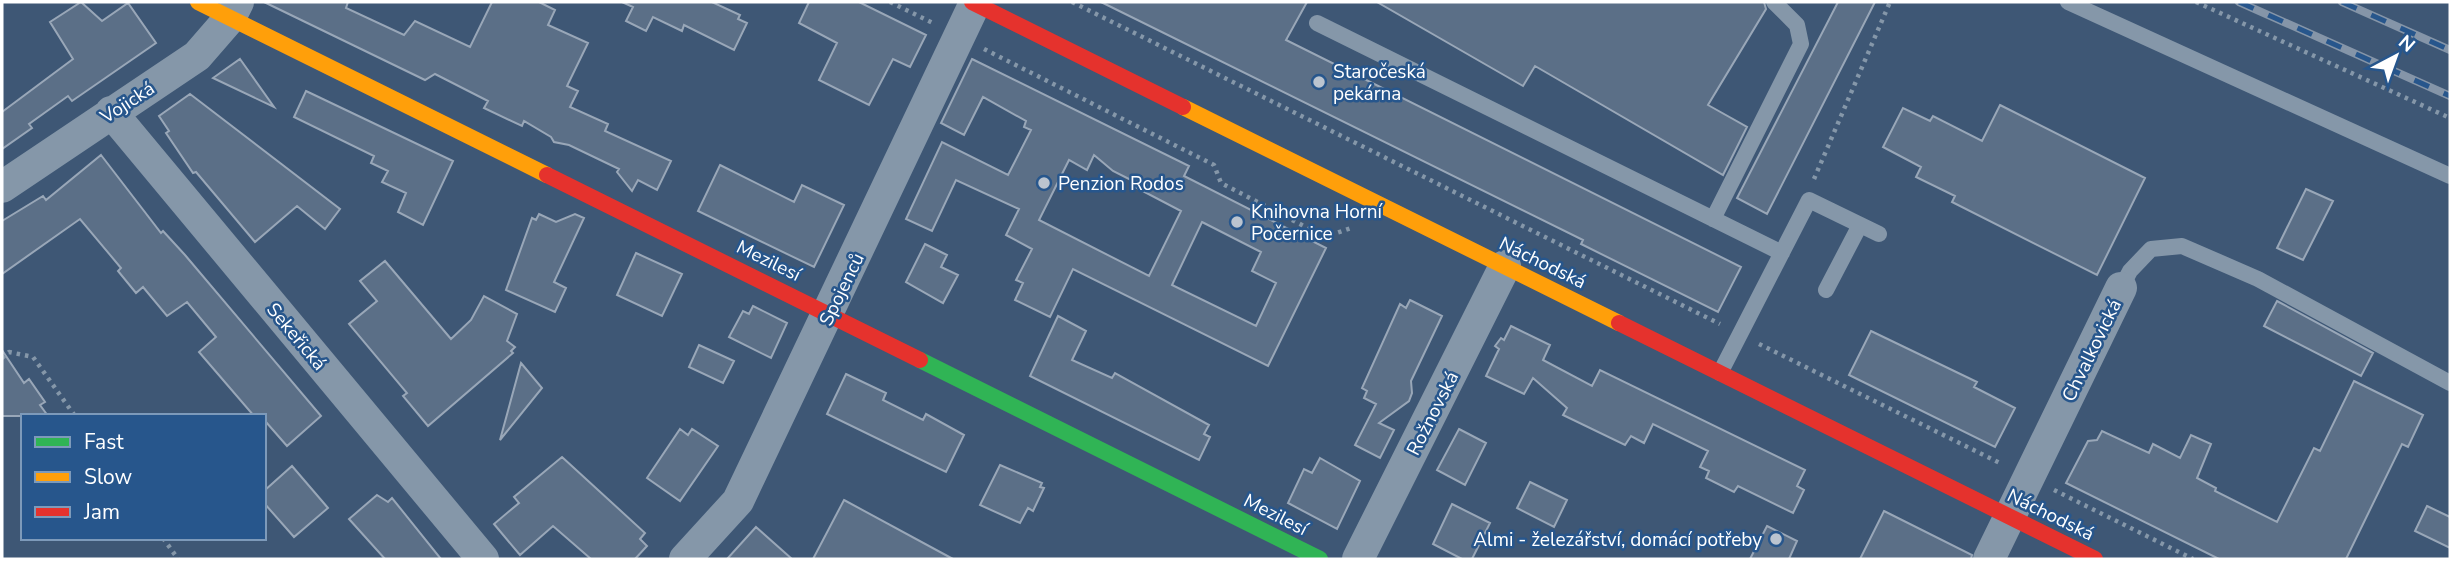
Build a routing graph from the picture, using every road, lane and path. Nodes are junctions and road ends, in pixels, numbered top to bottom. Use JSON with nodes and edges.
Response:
{"nodes":[{"id":1,"x":198,"y":2,"type":"edge"},
{"id":2,"x":890,"y":2,"type":"edge"},
{"id":3,"x":1072,"y":2,"type":"edge"},
{"id":4,"x":1774,"y":2,"type":"edge"},
{"id":5,"x":1891,"y":2,"type":"edge"},
{"id":6,"x":2068,"y":2,"type":"edge"},
{"id":7,"x":2196,"y":2,"type":"edge"},
{"id":8,"x":973,"y":3,"type":"edge"},
{"id":9,"x":234,"y":10,"type":"edge"},
{"id":10,"x":1317,"y":23,"type":"dead end"},
{"id":11,"x":960,"y":37,"type":"junction"},
{"id":12,"x":111,"y":112,"type":"junction"},
{"id":13,"x":2450,"y":118,"type":"edge"},
{"id":14,"x":2450,"y":176,"type":"edge"},
{"id":15,"x":2,"y":187,"type":"edge"},
{"id":16,"x":1809,"y":200,"type":"junction"},
{"id":17,"x":1713,"y":219,"type":"junction"},
{"id":18,"x":1860,"y":225,"type":"junction"},
{"id":19,"x":1360,"y":233,"type":"dead end"},
{"id":20,"x":1879,"y":234,"type":"dead end"},
{"id":21,"x":1782,"y":253,"type":"junction"},
{"id":22,"x":1505,"y":266,"type":"junction"},
{"id":23,"x":2121,"y":288,"type":"joint"},
{"id":24,"x":1826,"y":290,"type":"dead end"},
{"id":25,"x":829,"y":314,"type":"junction"},
{"id":26,"x":1740,"y":334,"type":"junction"},
{"id":27,"x":2,"y":358,"type":"edge"},
{"id":28,"x":1720,"y":373,"type":"junction"},
{"id":29,"x":2450,"y":383,"type":"edge"},
{"id":30,"x":74,"y":414,"type":"edge"},
{"id":31,"x":2029,"y":477,"type":"junction"},
{"id":32,"x":2009,"y":516,"type":"junction"},
{"id":33,"x":164,"y":540,"type":"edge"},
{"id":34,"x":178,"y":559,"type":"edge"},
{"id":35,"x":483,"y":559,"type":"edge"},
{"id":36,"x":685,"y":559,"type":"edge"},
{"id":37,"x":1320,"y":559,"type":"edge"},
{"id":38,"x":1358,"y":559,"type":"edge"},
{"id":39,"x":1989,"y":559,"type":"edge"},
{"id":40,"x":2095,"y":559,"type":"edge"},
{"id":41,"x":2193,"y":559,"type":"edge"}],
"edges":[{"from":1,"to":9,"type":"street","name":"Mezilesí"},
{"from":2,"to":11,"type":"path"},
{"from":3,"to":26,"type":"path"},
{"from":4,"to":17,"type":"lane"},
{"from":5,"to":16,"type":"path"},
{"from":6,"to":14,"type":"lane"},
{"from":7,"to":13,"type":"path"},
{"from":8,"to":11,"type":"street","name":"Spojenců"},
{"from":8,"to":22,"type":"street","name":"Náchodská"},
{"from":9,"to":12,"type":"street","name":"Vojická"},
{"from":9,"to":25,"type":"street","name":"Mezilesí"},
{"from":10,"to":17,"type":"lane"},
{"from":11,"to":19,"type":"path"},
{"from":11,"to":25,"type":"street","name":"Spojenců"},
{"from":12,"to":15,"type":"street","name":"Vojická"},
{"from":12,"to":35,"type":"street","name":"Sekeřická"},
{"from":16,"to":18,"type":"lane"},
{"from":16,"to":21,"type":"lane"},
{"from":17,"to":21,"type":"lane"},
{"from":18,"to":20,"type":"lane"},
{"from":18,"to":24,"type":"lane"},
{"from":21,"to":26,"type":"lane"},
{"from":22,"to":28,"type":"street","name":"Náchodská"},
{"from":22,"to":38,"type":"street","name":"Rožnovská"},
{"from":23,"to":29,"type":"lane","name":"Chvalkovická"},
{"from":23,"to":31,"type":"street","name":"Chvalkovická"},
{"from":25,"to":36,"type":"street","name":"Spojenců"},
{"from":25,"to":37,"type":"street","name":"Mezilesí"},
{"from":26,"to":28,"type":"lane"},
{"from":26,"to":31,"type":"path"},
{"from":27,"to":30,"type":"path"},
{"from":28,"to":32,"type":"street","name":"Náchodská"},
{"from":31,"to":32,"type":"street","name":"Chvalkovická"},
{"from":31,"to":41,"type":"path"},
{"from":32,"to":39,"type":"street","name":"Chvalkovická"},
{"from":32,"to":40,"type":"street","name":"Náchodská"},
{"from":33,"to":34,"type":"path"}]}
